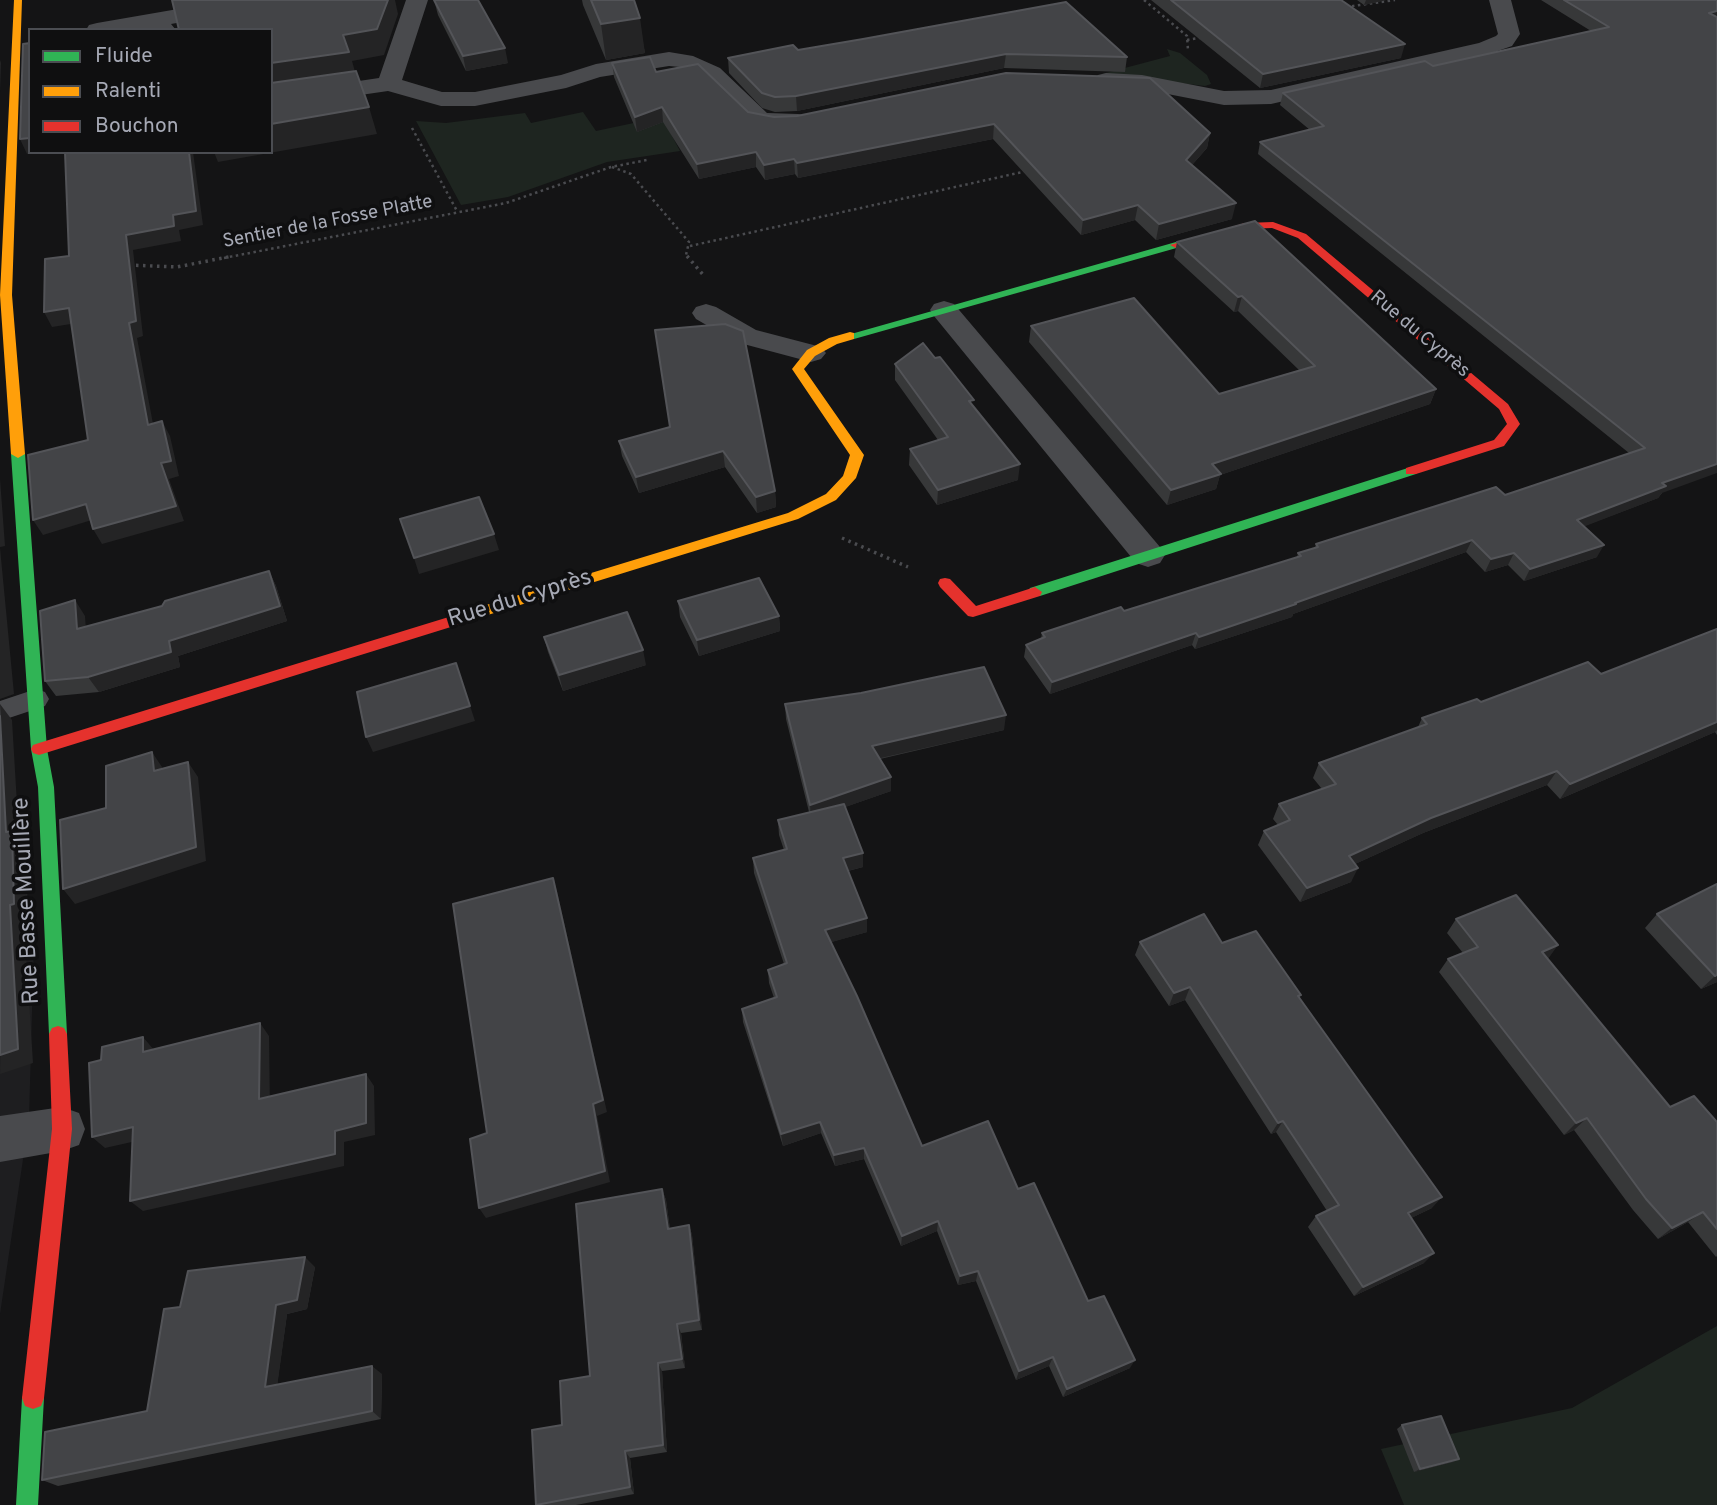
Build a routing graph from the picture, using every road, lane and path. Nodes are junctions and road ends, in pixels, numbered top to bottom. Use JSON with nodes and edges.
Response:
{"nodes":[{"id":1,"x":18,"y":0,"type":"edge"},
{"id":2,"x":266,"y":0,"type":"edge"},
{"id":3,"x":417,"y":0,"type":"edge"},
{"id":4,"x":1144,"y":0,"type":"edge"},
{"id":5,"x":1395,"y":0,"type":"edge"},
{"id":6,"x":1500,"y":0,"type":"edge"},
{"id":7,"x":1335,"y":10,"type":"edge"},
{"id":8,"x":159,"y":26,"type":"edge"},
{"id":9,"x":128,"y":28,"type":"edge"},
{"id":10,"x":1214,"y":35,"type":"edge"},
{"id":11,"x":1187,"y":40,"type":"junction"},
{"id":12,"x":23,"y":41,"type":"edge"},
{"id":13,"x":1402,"y":44,"type":"edge"},
{"id":14,"x":1188,"y":50,"type":"dead end"},
{"id":15,"x":1427,"y":61,"type":"junction"},
{"id":16,"x":1080,"y":79,"type":"edge"},
{"id":17,"x":389,"y":84,"type":"junction"},
{"id":18,"x":273,"y":101,"type":"edge"},
{"id":19,"x":823,"y":115,"type":"edge"},
{"id":20,"x":647,"y":160,"type":"dead end"},
{"id":21,"x":611,"y":167,"type":"junction"},
{"id":22,"x":1033,"y":170,"type":"edge"},
{"id":23,"x":457,"y":211,"type":"junction"},
{"id":24,"x":690,"y":246,"type":"junction"},
{"id":25,"x":121,"y":265,"type":"edge"},
{"id":26,"x":709,"y":282,"type":"dead end"},
{"id":27,"x":3,"y":296,"type":"edge"},
{"id":28,"x":944,"y":310,"type":"junction"},
{"id":29,"x":706,"y":313,"type":"dead end"},
{"id":30,"x":5,"y":339,"type":"edge"},
{"id":31,"x":811,"y":353,"type":"junction"},
{"id":32,"x":793,"y":516,"type":"junction"},
{"id":33,"x":1148,"y":555,"type":"junction"},
{"id":34,"x":945,"y":583,"type":"joint"},
{"id":35,"x":36,"y":699,"type":"junction"},
{"id":36,"x":0,"y":711,"type":"edge"},
{"id":37,"x":39,"y":749,"type":"junction"},
{"id":38,"x":62,"y":1129,"type":"junction"},
{"id":39,"x":0,"y":1139,"type":"edge"},
{"id":40,"x":27,"y":1505,"type":"edge"}],
"edges":[{"from":1,"to":12,"type":"street","name":"Rue Basse Mouillère"},
{"from":2,"to":8,"type":"street"},
{"from":3,"to":17,"type":"street"},
{"from":4,"to":11,"type":"path"},
{"from":5,"to":7,"type":"path"},
{"from":6,"to":15,"type":"street"},
{"from":8,"to":9,"type":"street"},
{"from":10,"to":11,"type":"path"},
{"from":11,"to":14,"type":"path"},
{"from":12,"to":27,"type":"street","name":"Rue Basse Mouillère"},
{"from":13,"to":15,"type":"street"},
{"from":15,"to":16,"type":"street"},
{"from":17,"to":18,"type":"street"},
{"from":17,"to":19,"type":"street"},
{"from":17,"to":23,"type":"path"},
{"from":20,"to":21,"type":"path","name":"Sentier de la Fosse Platte"},
{"from":21,"to":23,"type":"path","name":"Sentier de la Fosse Platte"},
{"from":21,"to":24,"type":"path"},
{"from":22,"to":24,"type":"path"},
{"from":23,"to":25,"type":"path","name":"Sentier de la Fosse Platte"},
{"from":24,"to":26,"type":"path"},
{"from":27,"to":30,"type":"street","name":"Rue Basse Mouillère"},
{"from":28,"to":31,"type":"street","name":"Rue du Cyprès"},
{"from":28,"to":33,"type":"street"},
{"from":28,"to":33,"type":"street","name":"Rue du Cyprès"},
{"from":29,"to":31,"type":"street"},
{"from":30,"to":35,"type":"street","name":"Rue Basse Mouillère"},
{"from":31,"to":32,"type":"street","name":"Rue du Cyprès"},
{"from":32,"to":34,"type":"path"},
{"from":32,"to":37,"type":"street","name":"Rue du Cyprès"},
{"from":33,"to":34,"type":"street","name":"Rue du Cyprès"},
{"from":35,"to":36,"type":"lane"},
{"from":35,"to":37,"type":"street","name":"Rue Basse Mouillère"},
{"from":37,"to":38,"type":"street","name":"Rue Basse Mouillère"},
{"from":38,"to":39,"type":"street"},
{"from":38,"to":40,"type":"street","name":"Rue Basse Mouillère"}]}
